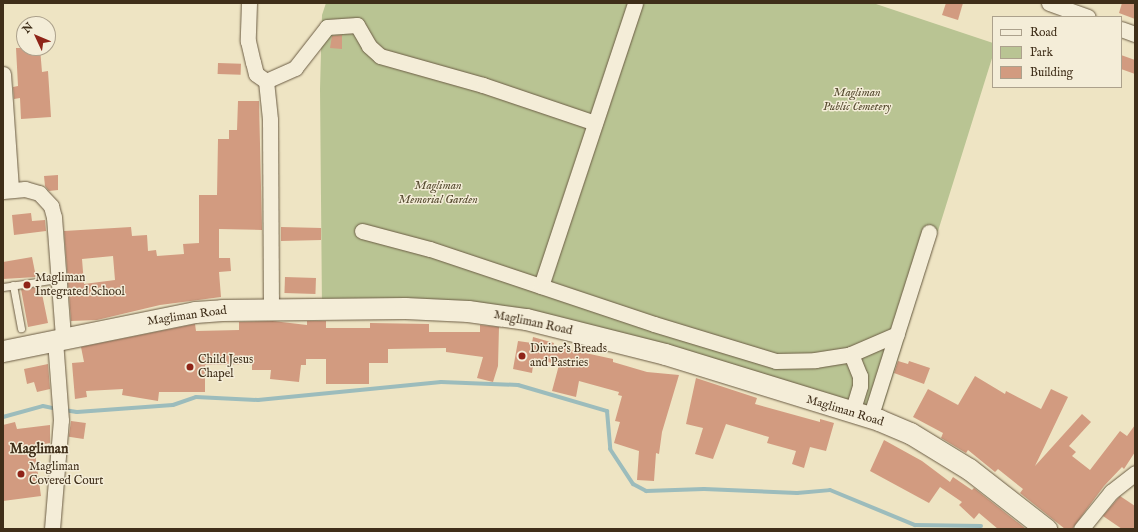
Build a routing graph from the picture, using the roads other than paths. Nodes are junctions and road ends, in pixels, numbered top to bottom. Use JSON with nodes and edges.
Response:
{"nodes":[{"id":1,"x":249,"y":3,"type":"edge"},
{"id":2,"x":635,"y":3,"type":"edge"},
{"id":3,"x":1049,"y":3,"type":"edge"},
{"id":4,"x":1085,"y":16,"type":"edge"},
{"id":5,"x":1122,"y":29,"type":"edge"},
{"id":6,"x":1135,"y":34,"type":"edge"},
{"id":7,"x":3,"y":74,"type":"edge"},
{"id":8,"x":266,"y":81,"type":"junction"},
{"id":9,"x":594,"y":123,"type":"junction"},
{"id":10,"x":7,"y":190,"type":"edge"},
{"id":11,"x":362,"y":231,"type":"dead end"},
{"id":12,"x":929,"y":232,"type":"dead end"},
{"id":13,"x":57,"y":279,"type":"junction"},
{"id":14,"x":13,"y":285,"type":"junction"},
{"id":15,"x":3,"y":286,"type":"edge"},
{"id":16,"x":541,"y":286,"type":"junction"},
{"id":17,"x":271,"y":308,"type":"junction"},
{"id":18,"x":21,"y":328,"type":"dead end"},
{"id":19,"x":897,"y":334,"type":"junction"},
{"id":20,"x":59,"y":339,"type":"junction"},
{"id":21,"x":3,"y":351,"type":"edge"},
{"id":22,"x":851,"y":354,"type":"junction"},
{"id":23,"x":861,"y":415,"type":"junction"},
{"id":24,"x":1135,"y":473,"type":"edge"},
{"id":25,"x":52,"y":529,"type":"edge"},
{"id":26,"x":1046,"y":529,"type":"edge"},
{"id":27,"x":1081,"y":529,"type":"edge"}],
"edges":[{"from":1,"to":8,"type":"street"},
{"from":2,"to":9,"type":"street"},
{"from":3,"to":4,"type":"street"},
{"from":5,"to":6,"type":"street"},
{"from":7,"to":10,"type":"street"},
{"from":8,"to":9,"type":"street"},
{"from":8,"to":17,"type":"street"},
{"from":9,"to":16,"type":"street"},
{"from":10,"to":13,"type":"street"},
{"from":11,"to":16,"type":"street"},
{"from":12,"to":19,"type":"street"},
{"from":13,"to":14,"type":"lane"},
{"from":13,"to":20,"type":"street"},
{"from":14,"to":15,"type":"lane"},
{"from":14,"to":18,"type":"lane"},
{"from":16,"to":22,"type":"street"},
{"from":17,"to":20,"type":"street","name":"Magliman Road"},
{"from":17,"to":23,"type":"street","name":"Magliman Road"},
{"from":19,"to":22,"type":"street"},
{"from":19,"to":23,"type":"street"},
{"from":20,"to":21,"type":"street","name":"Magliman Road"},
{"from":20,"to":25,"type":"street"},
{"from":22,"to":23,"type":"street"},
{"from":23,"to":26,"type":"street","name":"Magliman Road"},
{"from":24,"to":27,"type":"street"}]}
